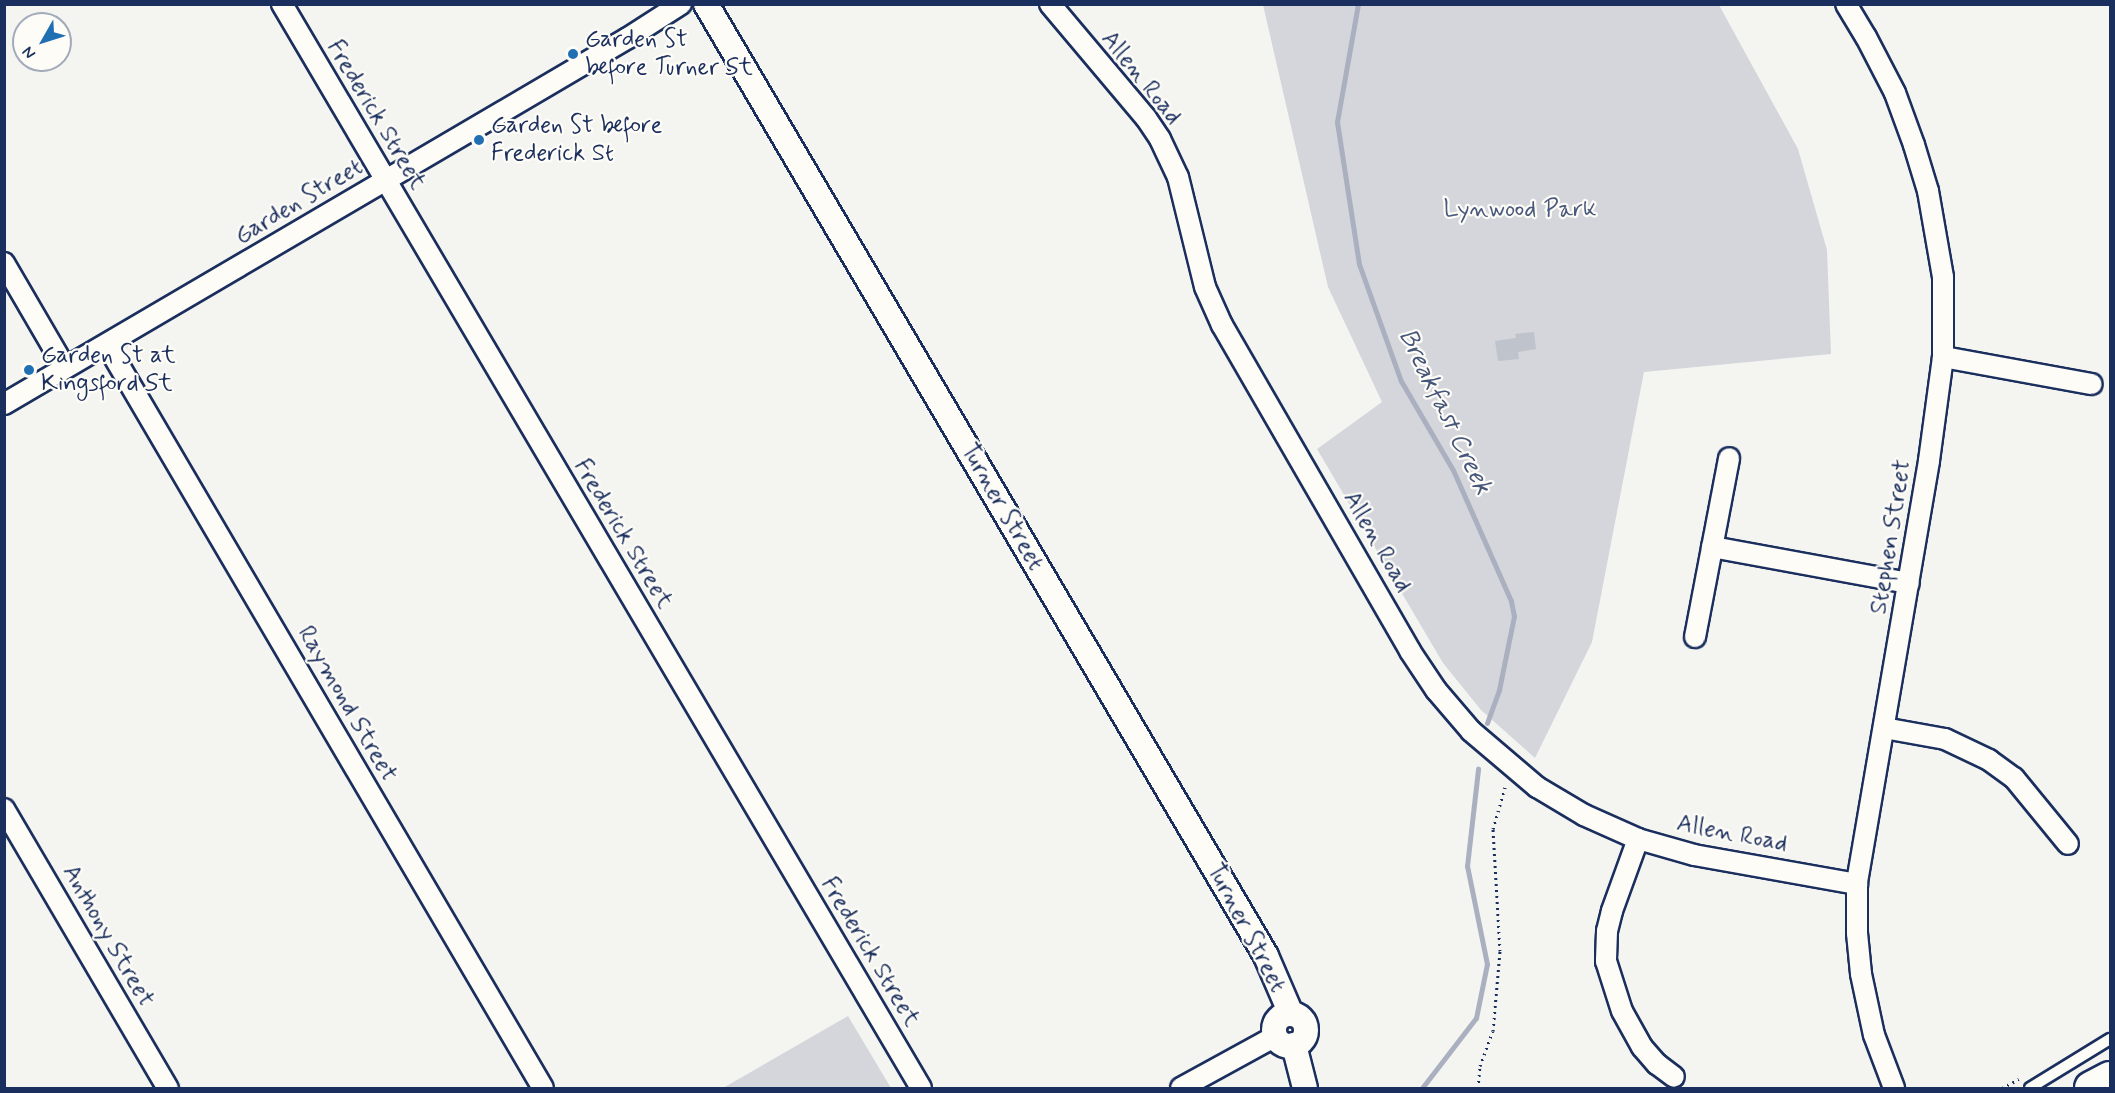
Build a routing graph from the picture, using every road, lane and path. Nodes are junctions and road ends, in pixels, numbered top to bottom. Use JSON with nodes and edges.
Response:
{"nodes":[{"id":1,"x":282,"y":4,"type":"edge"},
{"id":2,"x":681,"y":4,"type":"edge"},
{"id":3,"x":706,"y":4,"type":"edge"},
{"id":4,"x":1050,"y":4,"type":"edge"},
{"id":5,"x":1846,"y":4,"type":"edge"},
{"id":6,"x":385,"y":180,"type":"junction"},
{"id":7,"x":4,"y":263,"type":"edge"},
{"id":8,"x":107,"y":345,"type":"junction"},
{"id":9,"x":1943,"y":357,"type":"junction"},
{"id":10,"x":65,"y":368,"type":"junction"},
{"id":11,"x":2092,"y":384,"type":"dead end"},
{"id":12,"x":4,"y":404,"type":"edge"},
{"id":13,"x":1729,"y":458,"type":"dead end"},
{"id":14,"x":1712,"y":547,"type":"junction"},
{"id":15,"x":1910,"y":583,"type":"junction"},
{"id":16,"x":1695,"y":637,"type":"dead end"},
{"id":17,"x":1884,"y":728,"type":"junction"},
{"id":18,"x":1506,"y":784,"type":"dead end"},
{"id":19,"x":4,"y":809,"type":"edge"},
{"id":20,"x":1638,"y":839,"type":"junction"},
{"id":21,"x":2068,"y":844,"type":"dead end"},
{"id":22,"x":1857,"y":884,"type":"junction"},
{"id":23,"x":2110,"y":1039,"type":"edge"},
{"id":24,"x":1285,"y":1041,"type":"junction"},
{"id":25,"x":1674,"y":1077,"type":"dead end"},
{"id":26,"x":2110,"y":1078,"type":"edge"},
{"id":27,"x":168,"y":1089,"type":"edge"},
{"id":28,"x":543,"y":1089,"type":"edge"},
{"id":29,"x":921,"y":1089,"type":"edge"},
{"id":30,"x":1181,"y":1089,"type":"edge"},
{"id":31,"x":1305,"y":1089,"type":"edge"},
{"id":32,"x":1478,"y":1089,"type":"edge"},
{"id":33,"x":1894,"y":1089,"type":"edge"},
{"id":34,"x":2030,"y":1089,"type":"edge"},
{"id":35,"x":2091,"y":1089,"type":"edge"}],
"edges":[{"from":1,"to":6,"type":"street","name":"Frederick Street"},
{"from":2,"to":6,"type":"street","name":"Garden Street"},
{"from":3,"to":24,"type":"street","name":"Turner Street"},
{"from":4,"to":20,"type":"street","name":"Allen Road"},
{"from":5,"to":9,"type":"street","name":"Stephen Street"},
{"from":6,"to":8,"type":"street","name":"Garden Street"},
{"from":6,"to":29,"type":"street","name":"Frederick Street"},
{"from":7,"to":10,"type":"street"},
{"from":8,"to":10,"type":"street","name":"Garden Street"},
{"from":8,"to":28,"type":"street","name":"Raymond Street"},
{"from":9,"to":11,"type":"street"},
{"from":9,"to":15,"type":"street","name":"Stephen Street"},
{"from":10,"to":12,"type":"street","name":"Garden Street"},
{"from":13,"to":14,"type":"street"},
{"from":14,"to":15,"type":"street"},
{"from":14,"to":16,"type":"street"},
{"from":15,"to":17,"type":"street","name":"Stephen Street"},
{"from":17,"to":21,"type":"street"},
{"from":17,"to":22,"type":"street","name":"Stephen Street"},
{"from":18,"to":32,"type":"path"},
{"from":19,"to":27,"type":"street","name":"Anthony Street"},
{"from":20,"to":22,"type":"street","name":"Allen Road"},
{"from":20,"to":25,"type":"street"},
{"from":22,"to":33,"type":"street","name":"Stephen Street"},
{"from":23,"to":34,"type":"lane"},
{"from":24,"to":30,"type":"street"},
{"from":24,"to":31,"type":"street"},
{"from":26,"to":35,"type":"main road"}]}
